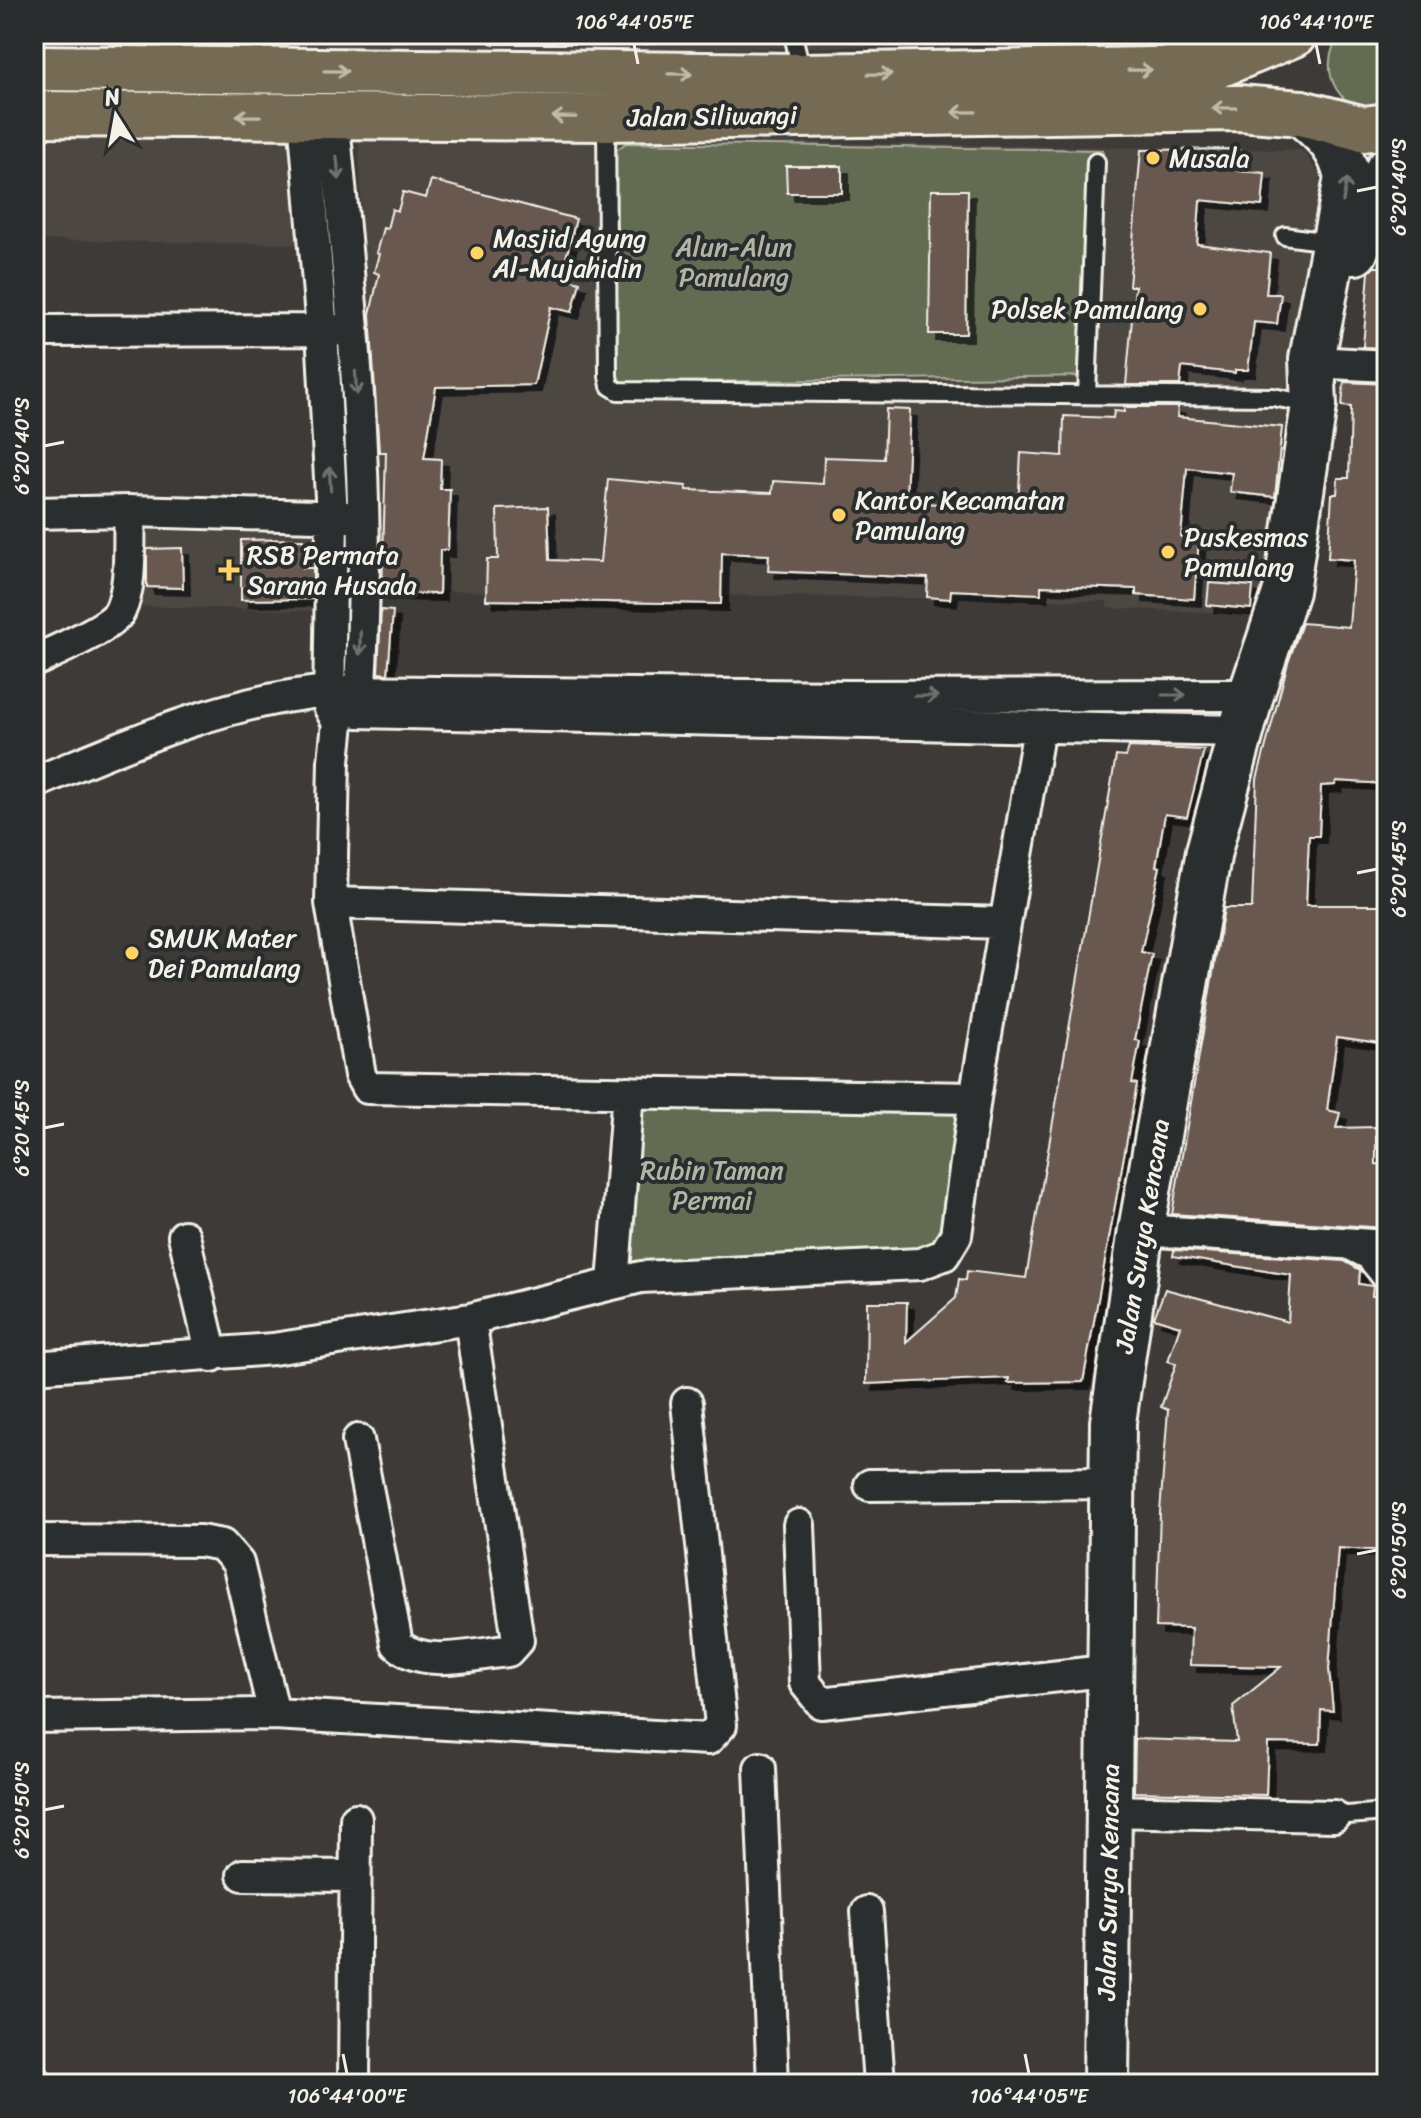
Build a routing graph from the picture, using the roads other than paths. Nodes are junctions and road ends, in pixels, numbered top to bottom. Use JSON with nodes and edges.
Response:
{"nodes":[{"id":1,"x":495,"y":34,"type":"edge"},
{"id":2,"x":624,"y":34,"type":"edge"},
{"id":3,"x":647,"y":34,"type":"edge"},
{"id":4,"x":793,"y":34,"type":"edge"},
{"id":5,"x":1267,"y":40,"type":"edge"},
{"id":6,"x":34,"y":68,"type":"edge"},
{"id":7,"x":802,"y":76,"type":"junction"},
{"id":8,"x":1301,"y":113,"type":"junction"},
{"id":9,"x":34,"y":114,"type":"edge"},
{"id":10,"x":318,"y":116,"type":"junction"},
{"id":11,"x":606,"y":118,"type":"junction"},
{"id":12,"x":1387,"y":126,"type":"edge"},
{"id":13,"x":1096,"y":162,"type":"dead end"},
{"id":14,"x":1387,"y":171,"type":"edge"},
{"id":15,"x":1285,"y":236,"type":"dead end"},
{"id":16,"x":1345,"y":246,"type":"junction"},
{"id":17,"x":322,"y":330,"type":"junction"},
{"id":18,"x":353,"y":330,"type":"junction"},
{"id":19,"x":34,"y":331,"type":"edge"},
{"id":20,"x":1332,"y":363,"type":"junction"},
{"id":21,"x":1387,"y":366,"type":"edge"},
{"id":22,"x":1087,"y":395,"type":"junction"},
{"id":23,"x":1314,"y":405,"type":"junction"},
{"id":24,"x":130,"y":511,"type":"junction"},
{"id":25,"x":34,"y":513,"type":"edge"},
{"id":26,"x":332,"y":516,"type":"junction"},
{"id":27,"x":362,"y":517,"type":"junction"},
{"id":28,"x":34,"y":661,"type":"edge"},
{"id":29,"x":329,"y":691,"type":"junction"},
{"id":30,"x":352,"y":709,"type":"junction"},
{"id":31,"x":849,"y":709,"type":"junction"},
{"id":32,"x":1247,"y":713,"type":"junction"},
{"id":33,"x":1039,"y":728,"type":"junction"},
{"id":34,"x":34,"y":783,"type":"edge"},
{"id":35,"x":331,"y":903,"type":"junction"},
{"id":36,"x":1004,"y":923,"type":"junction"},
{"id":37,"x":628,"y":1092,"type":"junction"},
{"id":38,"x":975,"y":1098,"type":"junction"},
{"id":39,"x":1141,"y":1230,"type":"junction"},
{"id":40,"x":184,"y":1236,"type":"dead end"},
{"id":41,"x":1350,"y":1244,"type":"junction"},
{"id":42,"x":1387,"y":1246,"type":"edge"},
{"id":43,"x":1387,"y":1275,"type":"edge"},
{"id":44,"x":613,"y":1283,"type":"junction"},
{"id":45,"x":470,"y":1319,"type":"junction"},
{"id":46,"x":212,"y":1356,"type":"junction"},
{"id":47,"x":34,"y":1367,"type":"edge"},
{"id":48,"x":687,"y":1403,"type":"dead end"},
{"id":49,"x":358,"y":1440,"type":"dead end"},
{"id":50,"x":1114,"y":1483,"type":"junction"},
{"id":51,"x":870,"y":1485,"type":"dead end"},
{"id":52,"x":799,"y":1525,"type":"dead end"},
{"id":53,"x":34,"y":1540,"type":"edge"},
{"id":54,"x":1113,"y":1670,"type":"junction"},
{"id":55,"x":274,"y":1714,"type":"junction"},
{"id":56,"x":34,"y":1717,"type":"edge"},
{"id":57,"x":760,"y":1768,"type":"dead end"},
{"id":58,"x":1106,"y":1811,"type":"junction"},
{"id":59,"x":1387,"y":1812,"type":"edge"},
{"id":60,"x":1334,"y":1816,"type":"joint"},
{"id":61,"x":356,"y":1819,"type":"dead end"},
{"id":62,"x":243,"y":1875,"type":"dead end"},
{"id":63,"x":355,"y":1876,"type":"junction"},
{"id":64,"x":867,"y":1912,"type":"dead end"},
{"id":65,"x":1103,"y":2083,"type":"edge"},
{"id":66,"x":354,"y":2084,"type":"edge"},
{"id":67,"x":773,"y":2084,"type":"edge"},
{"id":68,"x":879,"y":2084,"type":"edge"}],
"edges":[{"from":1,"to":2,"type":"lane"},
{"from":2,"to":3,"type":"lane"},
{"from":4,"to":7,"type":"lane"},
{"from":7,"to":5,"type":"main road","name":"Jalan Siliwangi","one_way":true},
{"from":6,"to":7,"type":"main road","name":"Jalan Siliwangi","one_way":true},
{"from":8,"to":11,"type":"main road","name":"Jalan Siliwangi","one_way":true},
{"from":8,"to":12,"type":"main road","name":"Jalan Siliwangi"},
{"from":16,"to":8,"type":"main road","name":"Jalan Surya Kencana","one_way":true},
{"from":10,"to":9,"type":"main road","name":"Jalan Siliwangi","one_way":true},
{"from":11,"to":10,"type":"main road","name":"Jalan Siliwangi","one_way":true},
{"from":10,"to":17,"type":"street"},
{"from":10,"to":18,"type":"street","one_way":true},
{"from":11,"to":22,"type":"lane"},
{"from":13,"to":22,"type":"lane"},
{"from":14,"to":16,"type":"main road","name":"Jalan Surya Kencana"},
{"from":15,"to":16,"type":"lane"},
{"from":16,"to":20,"type":"main road","name":"Jalan Surya Kencana"},
{"from":16,"to":23,"type":"main road","name":"Jalan Surya Kencana"},
{"from":17,"to":18,"type":"street"},
{"from":17,"to":19,"type":"street"},
{"from":26,"to":17,"type":"street","one_way":true},
{"from":18,"to":27,"type":"street","one_way":true},
{"from":20,"to":21,"type":"street"},
{"from":20,"to":23,"type":"main road","name":"Jalan Surya Kencana"},
{"from":22,"to":23,"type":"lane"},
{"from":23,"to":32,"type":"main road","name":"Jalan Surya Kencana"},
{"from":24,"to":25,"type":"street"},
{"from":24,"to":26,"type":"street"},
{"from":24,"to":28,"type":"street"},
{"from":26,"to":27,"type":"street"},
{"from":26,"to":29,"type":"street"},
{"from":27,"to":30,"type":"street","one_way":true},
{"from":29,"to":30,"type":"street"},
{"from":29,"to":34,"type":"street"},
{"from":30,"to":31,"type":"street"},
{"from":30,"to":35,"type":"street"},
{"from":31,"to":32,"type":"street","one_way":true},
{"from":31,"to":33,"type":"street"},
{"from":32,"to":33,"type":"street"},
{"from":32,"to":39,"type":"main road","name":"Jalan Surya Kencana"},
{"from":33,"to":36,"type":"street"},
{"from":35,"to":36,"type":"street"},
{"from":35,"to":37,"type":"street"},
{"from":36,"to":38,"type":"street"},
{"from":37,"to":38,"type":"street"},
{"from":37,"to":44,"type":"street"},
{"from":38,"to":44,"type":"street"},
{"from":39,"to":41,"type":"street"},
{"from":39,"to":50,"type":"main road","name":"Jalan Surya Kencana"},
{"from":40,"to":46,"type":"street"},
{"from":41,"to":42,"type":"street"},
{"from":41,"to":43,"type":"street"},
{"from":44,"to":45,"type":"street"},
{"from":45,"to":46,"type":"street"},
{"from":45,"to":49,"type":"street"},
{"from":46,"to":47,"type":"street"},
{"from":48,"to":55,"type":"street"},
{"from":50,"to":51,"type":"street"},
{"from":50,"to":54,"type":"main road","name":"Jalan Surya Kencana"},
{"from":52,"to":54,"type":"street"},
{"from":53,"to":55,"type":"street"},
{"from":54,"to":58,"type":"main road","name":"Jalan Surya Kencana"},
{"from":55,"to":56,"type":"street"},
{"from":57,"to":67,"type":"street"},
{"from":58,"to":60,"type":"street"},
{"from":58,"to":65,"type":"main road","name":"Jalan Surya Kencana"},
{"from":59,"to":60,"type":"lane"},
{"from":61,"to":63,"type":"street"},
{"from":62,"to":63,"type":"street"},
{"from":63,"to":66,"type":"street"},
{"from":64,"to":68,"type":"street"}]}
